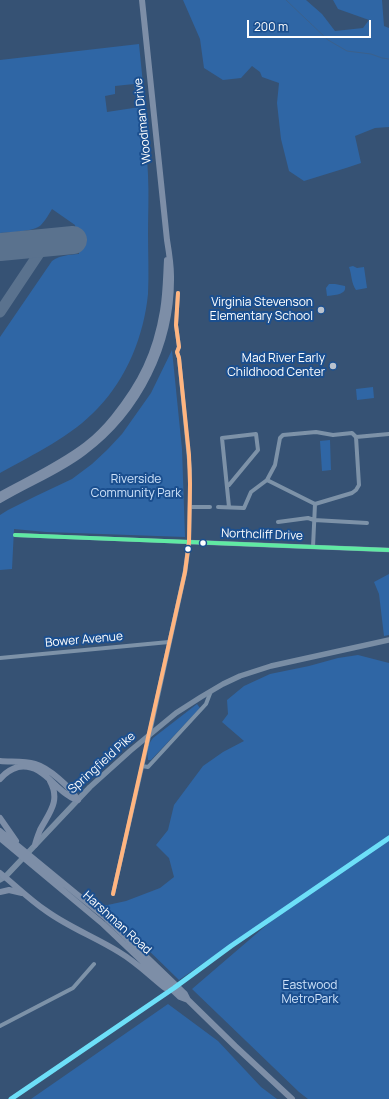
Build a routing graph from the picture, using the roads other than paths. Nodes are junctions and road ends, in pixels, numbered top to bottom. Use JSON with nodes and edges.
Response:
{"nodes":[{"id":1,"x":142,"y":0,"type":"edge"},
{"id":2,"x":167,"y":240,"type":"junction"},
{"id":3,"x":178,"y":293,"type":"dead end"},
{"id":4,"x":389,"y":434,"type":"edge"},
{"id":5,"x":356,"y":437,"type":"junction"},
{"id":6,"x":267,"y":480,"type":"junction"},
{"id":7,"x":229,"y":485,"type":"dead end"},
{"id":8,"x":0,"y":495,"type":"edge"},
{"id":9,"x":0,"y":500,"type":"edge"},
{"id":10,"x":315,"y":504,"type":"junction"},
{"id":11,"x":190,"y":507,"type":"junction"},
{"id":12,"x":210,"y":507,"type":"dead end"},
{"id":13,"x":218,"y":507,"type":"dead end"},
{"id":14,"x":229,"y":507,"type":"junction"},
{"id":15,"x":314,"y":520,"type":"junction"},
{"id":16,"x":278,"y":522,"type":"dead end"},
{"id":17,"x":367,"y":523,"type":"dead end"},
{"id":18,"x":15,"y":535,"type":"dead end"},
{"id":19,"x":189,"y":542,"type":"junction"},
{"id":20,"x":313,"y":547,"type":"junction"},
{"id":21,"x":389,"y":550,"type":"edge"},
{"id":22,"x":389,"y":640,"type":"edge"},
{"id":23,"x":170,"y":642,"type":"junction"},
{"id":24,"x":0,"y":658,"type":"edge"},
{"id":25,"x":211,"y":691,"type":"junction"},
{"id":26,"x":149,"y":736,"type":"junction"},
{"id":27,"x":0,"y":761,"type":"edge"},
{"id":28,"x":142,"y":766,"type":"junction"},
{"id":29,"x":45,"y":775,"type":"junction"},
{"id":30,"x":0,"y":779,"type":"edge"},
{"id":31,"x":78,"y":800,"type":"junction"},
{"id":32,"x":0,"y":818,"type":"edge"},
{"id":33,"x":0,"y":831,"type":"edge"},
{"id":34,"x":0,"y":838,"type":"edge"},
{"id":35,"x":35,"y":845,"type":"junction"},
{"id":36,"x":20,"y":849,"type":"junction"},
{"id":37,"x":2,"y":877,"type":"edge"},
{"id":38,"x":0,"y":886,"type":"edge"},
{"id":39,"x":0,"y":892,"type":"edge"},
{"id":40,"x":24,"y":894,"type":"junction"},
{"id":41,"x":113,"y":894,"type":"dead end"},
{"id":42,"x":94,"y":964,"type":"dead end"},
{"id":43,"x":162,"y":979,"type":"junction"},
{"id":44,"x":199,"y":1010,"type":"junction"},
{"id":45,"x":0,"y":1026,"type":"edge"},
{"id":46,"x":292,"y":1099,"type":"edge"}],
"edges":[{"from":1,"to":2,"type":"main road","name":"Woodman Drive"},
{"from":2,"to":8,"type":"main road","name":"Woodman Drive"},
{"from":2,"to":9,"type":"main road","name":"Woodman Drive"},
{"from":3,"to":11,"type":"street"},
{"from":4,"to":5,"type":"street"},
{"from":5,"to":6,"type":"street"},
{"from":5,"to":10,"type":"street"},
{"from":6,"to":10,"type":"street"},
{"from":6,"to":14,"type":"street"},
{"from":7,"to":14,"type":"street"},
{"from":10,"to":15,"type":"street"},
{"from":11,"to":12,"type":"street"},
{"from":11,"to":19,"type":"street"},
{"from":13,"to":14,"type":"street"},
{"from":15,"to":16,"type":"street"},
{"from":15,"to":17,"type":"street"},
{"from":15,"to":20,"type":"street"},
{"from":18,"to":19,"type":"street","name":"Northcliff Drive"},
{"from":19,"to":20,"type":"street","name":"Northcliff Drive"},
{"from":19,"to":23,"type":"street"},
{"from":20,"to":21,"type":"street","name":"Northcliff Drive"},
{"from":22,"to":25,"type":"main road","name":"Springfield Pike"},
{"from":23,"to":24,"type":"street","name":"Bower Avenue"},
{"from":23,"to":26,"type":"street"},
{"from":25,"to":26,"type":"main road","name":"Springfield Pike"},
{"from":25,"to":28,"type":"street"},
{"from":26,"to":28,"type":"street"},
{"from":26,"to":31,"type":"main road","name":"Springfield Pike"},
{"from":27,"to":31,"type":"main road"},
{"from":28,"to":41,"type":"street"},
{"from":29,"to":30,"type":"main road"},
{"from":29,"to":31,"type":"main road"},
{"from":29,"to":35,"type":"main road"},
{"from":31,"to":35,"type":"main road","name":"Springfield Pike"},
{"from":32,"to":36,"type":"main road"},
{"from":33,"to":36,"type":"main road"},
{"from":34,"to":36,"type":"main road"},
{"from":35,"to":37,"type":"main road","name":"Springfield Pike"},
{"from":36,"to":43,"type":"main road","name":"Harshman Road"},
{"from":37,"to":38,"type":"main road","name":"Springfield Pike"},
{"from":37,"to":40,"type":"main road"},
{"from":39,"to":40,"type":"main road"},
{"from":40,"to":43,"type":"main road"},
{"from":42,"to":45,"type":"street"},
{"from":43,"to":44,"type":"main road","name":"Harshman Road"},
{"from":43,"to":44,"type":"main road"},
{"from":44,"to":46,"type":"main road","name":"Harshman Road"}]}
